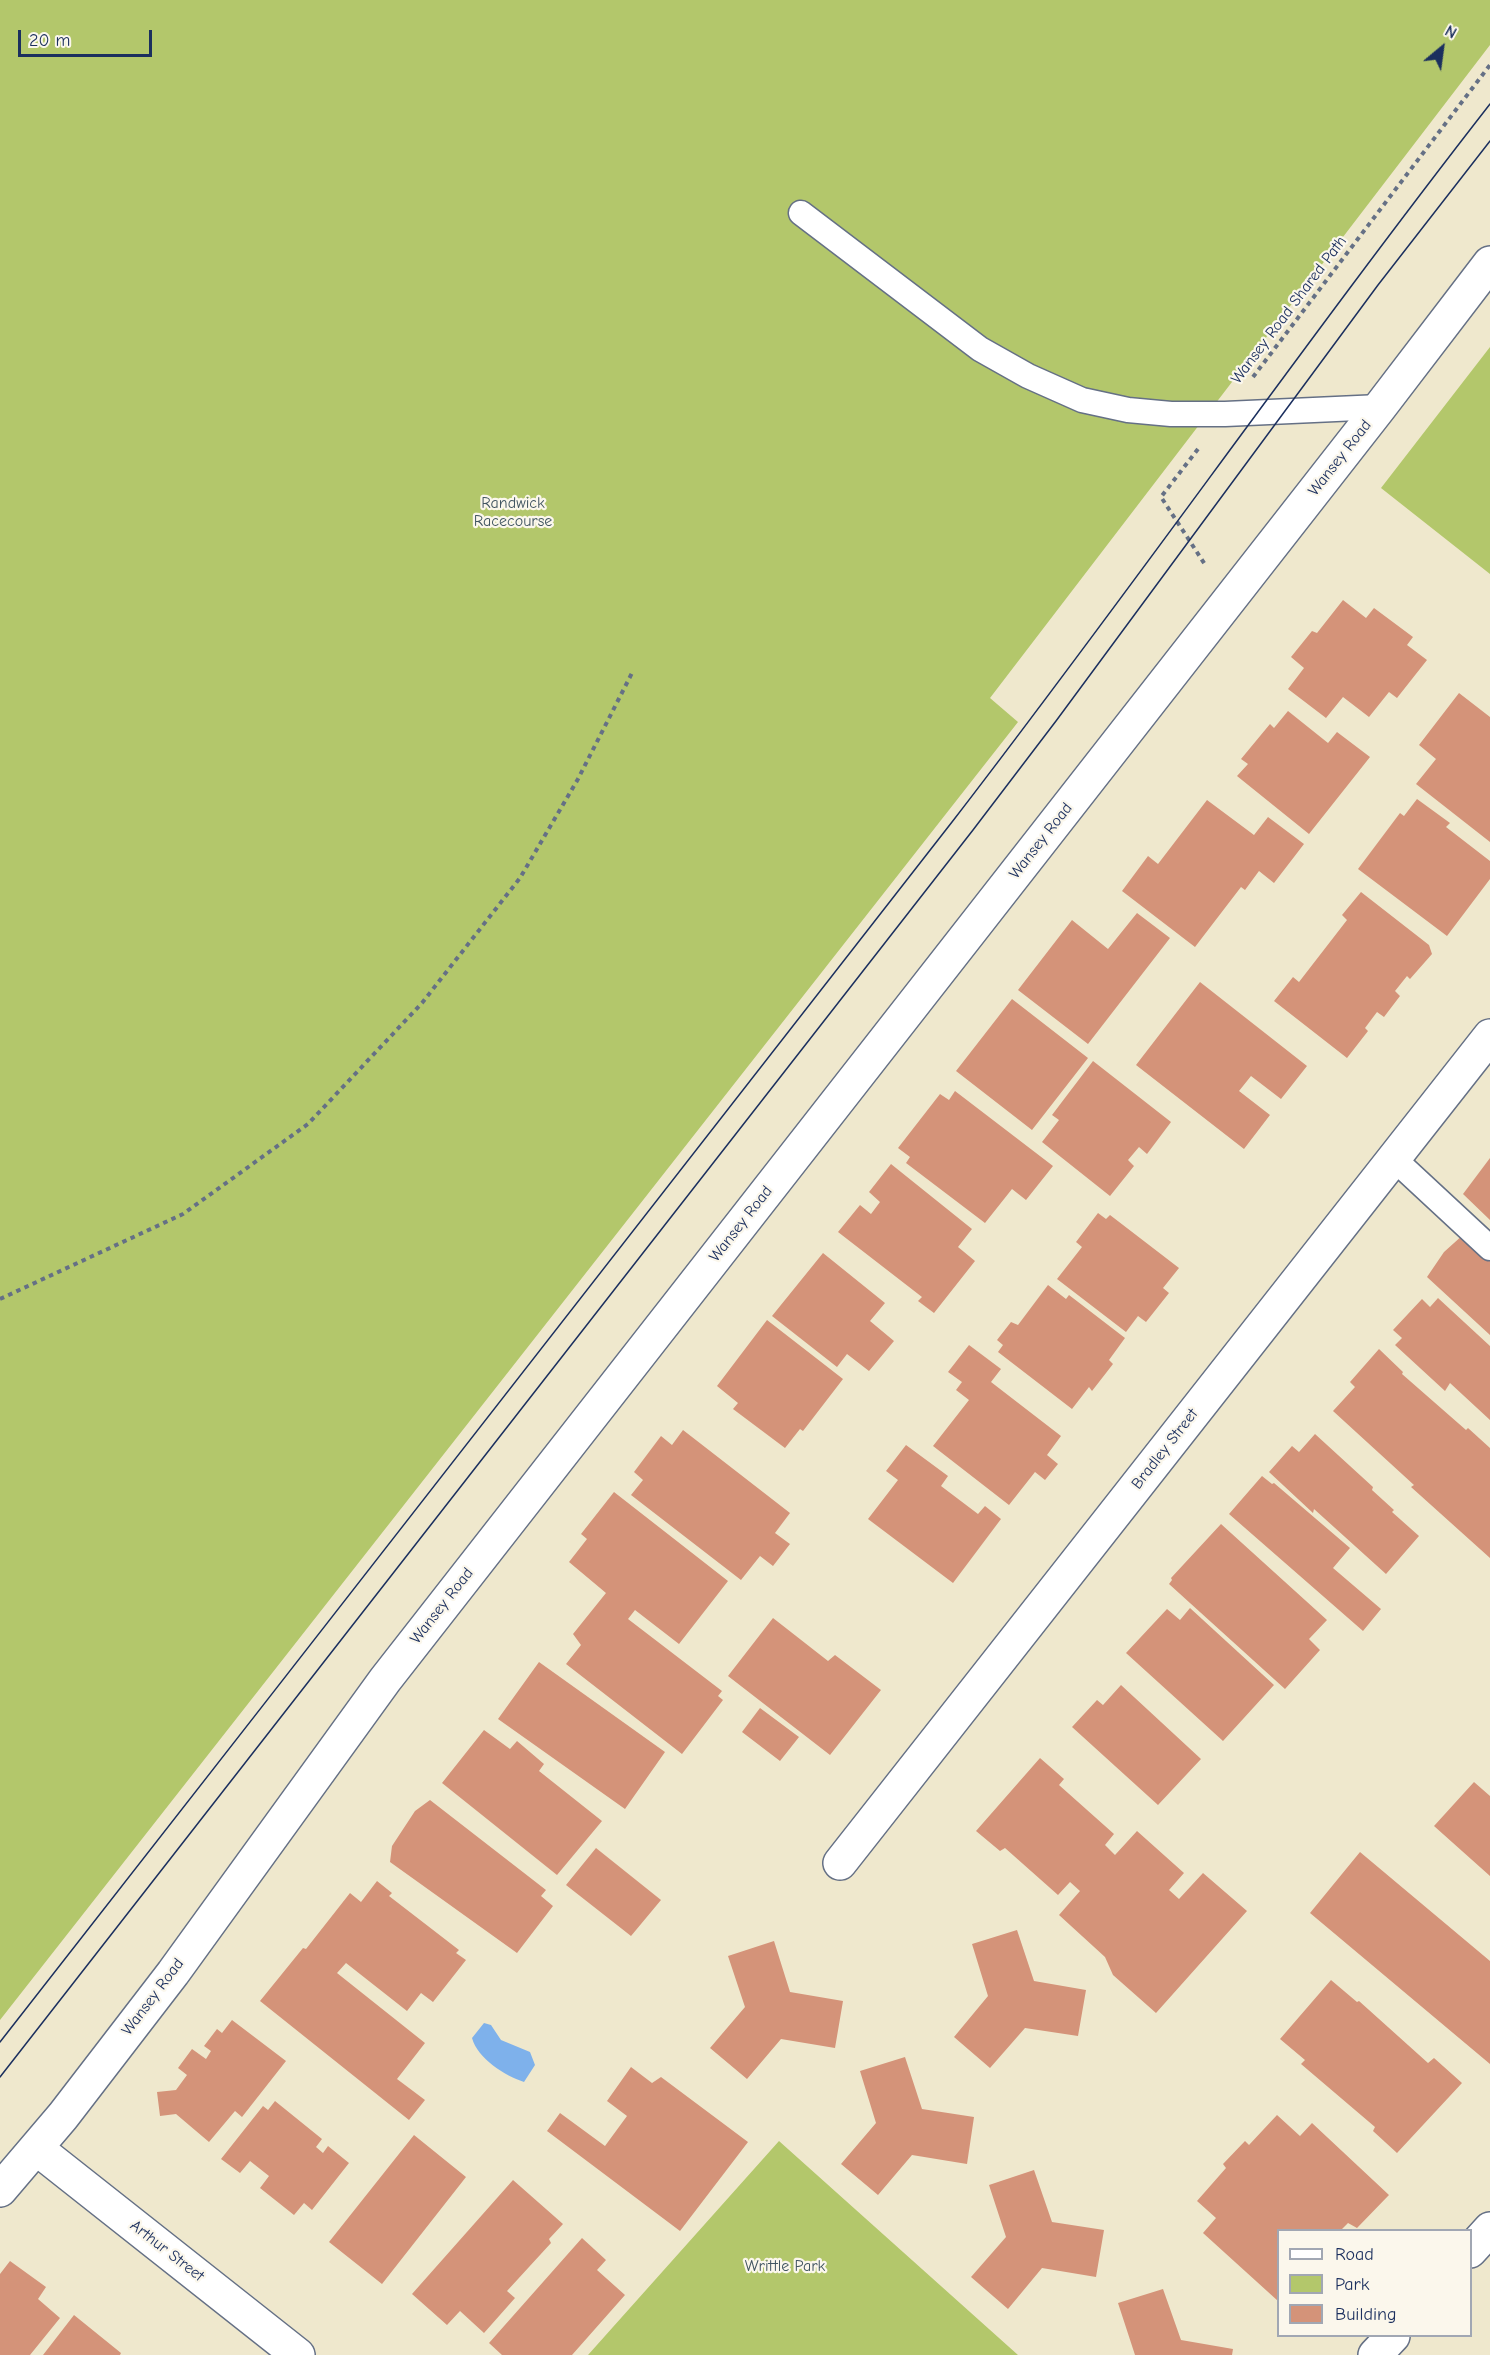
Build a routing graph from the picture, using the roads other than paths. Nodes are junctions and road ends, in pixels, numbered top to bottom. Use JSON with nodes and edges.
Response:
{"nodes":[{"id":1,"x":801,"y":213,"type":"dead end"},
{"id":2,"x":1490,"y":262,"type":"edge"},
{"id":3,"x":1380,"y":407,"type":"junction"},
{"id":4,"x":1490,"y":1036,"type":"edge"},
{"id":5,"x":1393,"y":1158,"type":"junction"},
{"id":6,"x":1490,"y":1248,"type":"edge"},
{"id":7,"x":840,"y":1863,"type":"dead end"},
{"id":8,"x":36,"y":2148,"type":"junction"},
{"id":9,"x":0,"y":2190,"type":"edge"},
{"id":10,"x":1490,"y":2229,"type":"edge"},
{"id":11,"x":1472,"y":2249,"type":"edge"},
{"id":12,"x":1393,"y":2337,"type":"edge"},
{"id":13,"x":298,"y":2355,"type":"edge"},
{"id":14,"x":1375,"y":2355,"type":"edge"}],
"edges":[{"from":1,"to":3,"type":"lane"},
{"from":2,"to":3,"type":"street","name":"Wansey Road"},
{"from":3,"to":8,"type":"street","name":"Wansey Road"},
{"from":4,"to":5,"type":"street","name":"Bradley Street"},
{"from":5,"to":6,"type":"lane"},
{"from":5,"to":7,"type":"street","name":"Bradley Street"},
{"from":8,"to":9,"type":"street","name":"Wansey Road"},
{"from":8,"to":13,"type":"street","name":"Arthur Street"},
{"from":10,"to":11,"type":"street"},
{"from":12,"to":14,"type":"street"}]}
